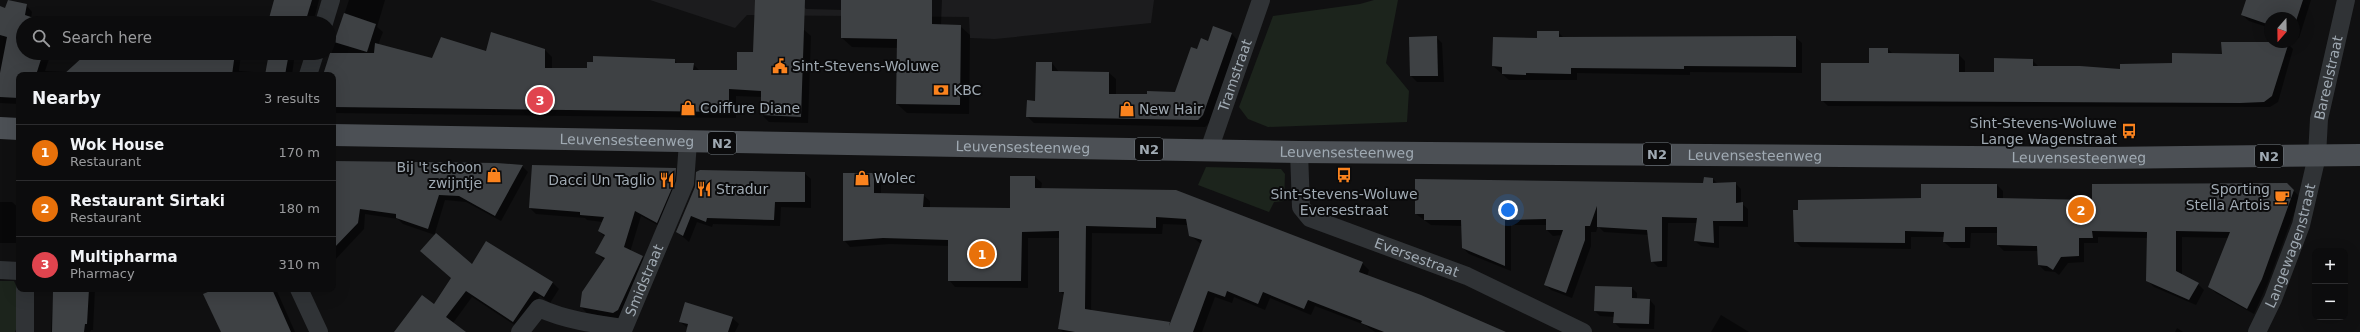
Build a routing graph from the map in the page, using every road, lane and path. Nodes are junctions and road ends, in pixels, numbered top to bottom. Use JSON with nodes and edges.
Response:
{"nodes":[{"id":1,"x":331,"y":0,"type":"edge"},
{"id":2,"x":1261,"y":0,"type":"edge"},
{"id":3,"x":2346,"y":0,"type":"edge"},
{"id":4,"x":326,"y":16,"type":"edge"},
{"id":5,"x":313,"y":60,"type":"edge"},
{"id":6,"x":309,"y":72,"type":"edge"},
{"id":7,"x":0,"y":128,"type":"edge"},
{"id":8,"x":16,"y":129,"type":"edge"},
{"id":9,"x":336,"y":135,"type":"edge"},
{"id":10,"x":688,"y":142,"type":"junction"},
{"id":11,"x":1209,"y":150,"type":"junction"},
{"id":12,"x":1299,"y":152,"type":"junction"},
{"id":13,"x":2360,"y":154,"type":"edge"},
{"id":14,"x":2317,"y":156,"type":"junction"},
{"id":15,"x":0,"y":270,"type":"edge"},
{"id":16,"x":16,"y":270,"type":"edge"},
{"id":17,"x":24,"y":292,"type":"edge"},
{"id":18,"x":300,"y":292,"type":"edge"},
{"id":19,"x":24,"y":332,"type":"edge"},
{"id":20,"x":319,"y":332,"type":"edge"},
{"id":21,"x":520,"y":332,"type":"edge"},
{"id":22,"x":1583,"y":332,"type":"edge"},
{"id":23,"x":2257,"y":332,"type":"edge"}],
"edges":[{"from":1,"to":4,"type":"street"},
{"from":2,"to":11,"type":"street","name":"Tramstraat"},
{"from":3,"to":14,"type":"street","name":"Bareelstraat"},
{"from":5,"to":6,"type":"street"},
{"from":7,"to":8,"type":"main road"},
{"from":9,"to":10,"type":"main road","name":"Leuvensesteenweg","number":"N2"},
{"from":10,"to":11,"type":"main road","name":"Leuvensesteenweg","number":"N2"},
{"from":10,"to":21,"type":"street","name":"Smidstraat"},
{"from":11,"to":12,"type":"main road","name":"Leuvensesteenweg","number":"N2"},
{"from":12,"to":14,"type":"main road","name":"Leuvensesteenweg","number":"N2"},
{"from":12,"to":22,"type":"street","name":"Eversestraat"},
{"from":13,"to":14,"type":"main road","name":"Leuvensesteenweg","number":"N2"},
{"from":14,"to":23,"type":"street","name":"Langewagenstraat"},
{"from":15,"to":16,"type":"street"},
{"from":17,"to":19,"type":"street"},
{"from":18,"to":20,"type":"street"}]}
